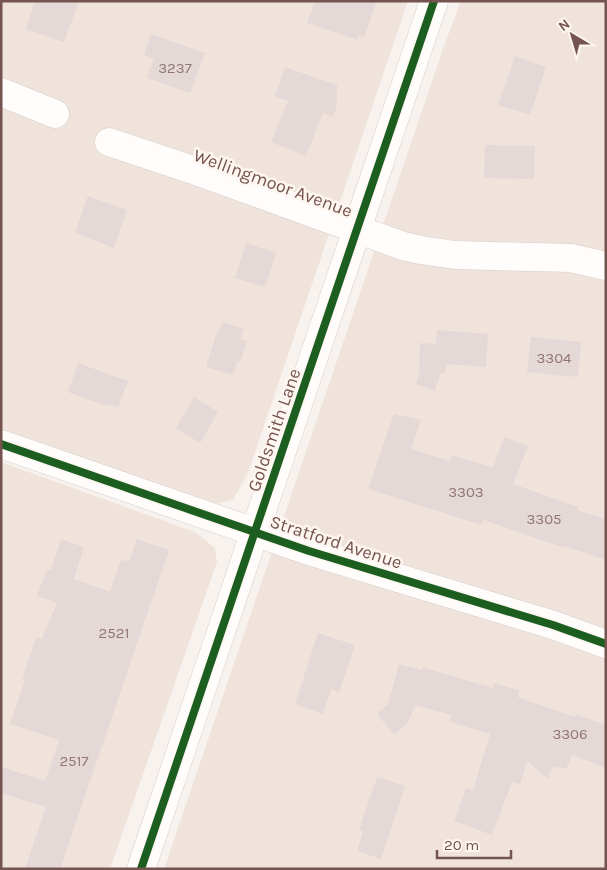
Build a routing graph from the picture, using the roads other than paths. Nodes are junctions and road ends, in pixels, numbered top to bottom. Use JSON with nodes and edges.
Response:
{"nodes":[{"id":1,"x":434,"y":1,"type":"edge"},
{"id":2,"x":1,"y":92,"type":"edge"},
{"id":3,"x":55,"y":114,"type":"dead end"},
{"id":4,"x":108,"y":142,"type":"dead end"},
{"id":5,"x":357,"y":230,"type":"junction"},
{"id":6,"x":606,"y":266,"type":"edge"},
{"id":7,"x":1,"y":444,"type":"edge"},
{"id":8,"x":255,"y":532,"type":"junction"},
{"id":9,"x":606,"y":644,"type":"edge"},
{"id":10,"x":141,"y":869,"type":"edge"}],
"edges":[{"from":1,"to":5,"type":"street","name":"Goldsmith Lane"},
{"from":2,"to":3,"type":"street"},
{"from":4,"to":5,"type":"street","name":"Wellingmoor Avenue"},
{"from":5,"to":6,"type":"street","name":"Wellingmoor Avenue"},
{"from":5,"to":8,"type":"street","name":"Goldsmith Lane"},
{"from":7,"to":8,"type":"street","name":"Stratford Avenue"},
{"from":8,"to":9,"type":"street","name":"Stratford Avenue"},
{"from":8,"to":10,"type":"street","name":"Goldsmith Lane"}]}
